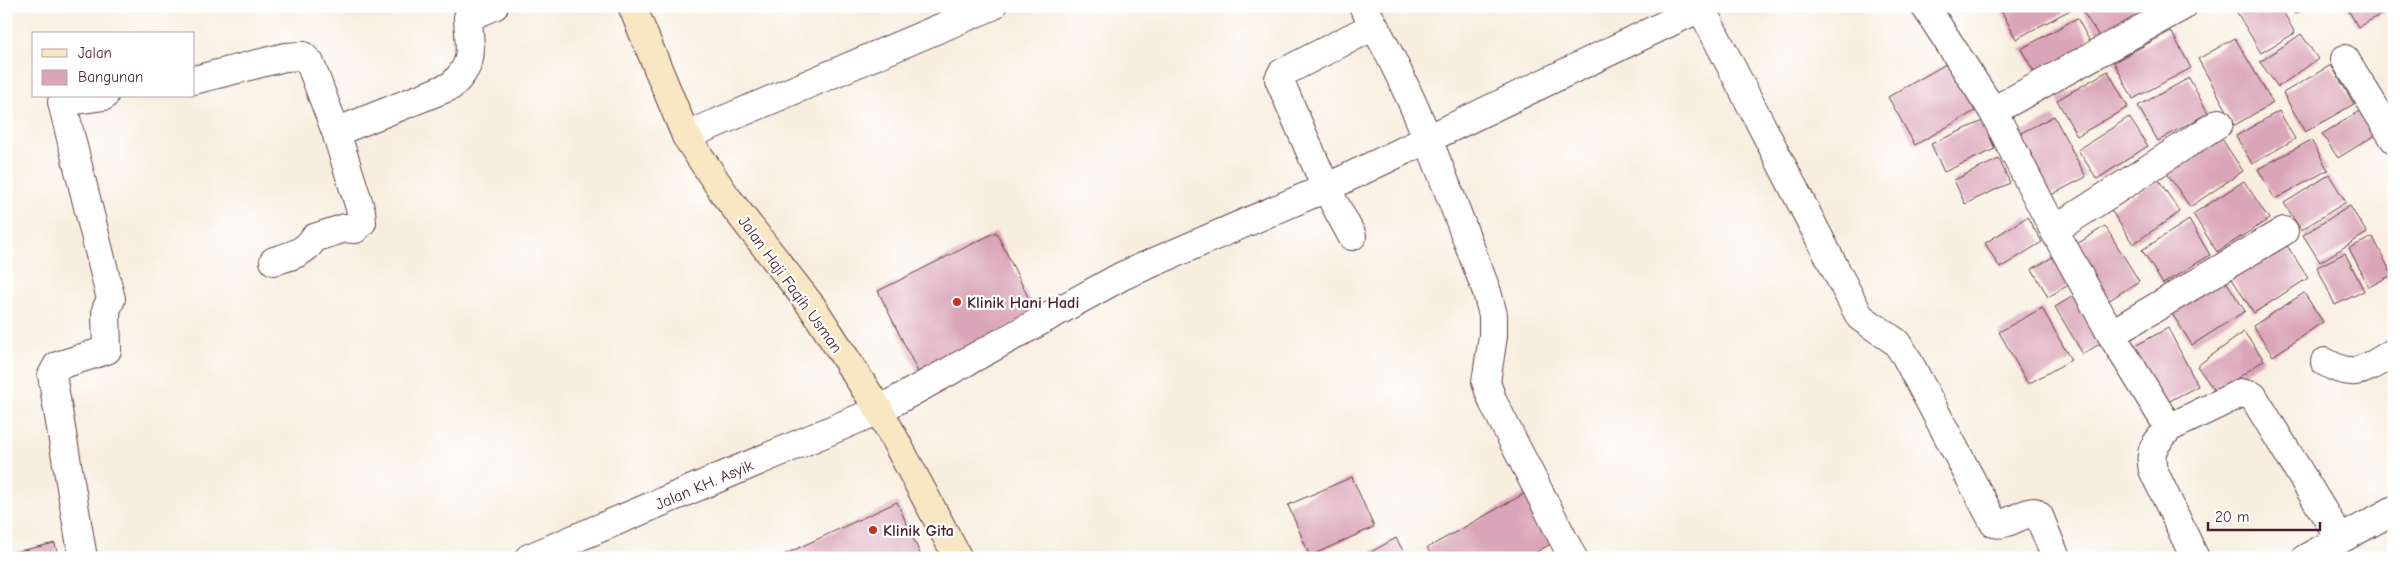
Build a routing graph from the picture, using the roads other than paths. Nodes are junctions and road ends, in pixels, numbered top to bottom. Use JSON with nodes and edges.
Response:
{"nodes":[{"id":1,"x":494,"y":6,"type":"edge"},
{"id":2,"x":632,"y":6,"type":"edge"},
{"id":3,"x":992,"y":6,"type":"edge"},
{"id":4,"x":1925,"y":6,"type":"edge"},
{"id":5,"x":2183,"y":6,"type":"edge"},
{"id":6,"x":1702,"y":7,"type":"edge"},
{"id":7,"x":1670,"y":13,"type":"edge"},
{"id":8,"x":1369,"y":16,"type":"edge"},
{"id":9,"x":2345,"y":59,"type":"dead end"},
{"id":10,"x":195,"y":80,"type":"edge"},
{"id":11,"x":90,"y":98,"type":"edge"},
{"id":12,"x":1993,"y":111,"type":"junction"},
{"id":13,"x":2219,"y":123,"type":"dead end"},
{"id":14,"x":336,"y":132,"type":"junction"},
{"id":15,"x":1428,"y":139,"type":"junction"},
{"id":16,"x":2394,"y":139,"type":"edge"},
{"id":17,"x":689,"y":140,"type":"junction"},
{"id":18,"x":1326,"y":188,"type":"junction"},
{"id":19,"x":2054,"y":230,"type":"junction"},
{"id":20,"x":2284,"y":231,"type":"dead end"},
{"id":21,"x":1352,"y":236,"type":"dead end"},
{"id":22,"x":274,"y":261,"type":"dead end"},
{"id":23,"x":2111,"y":334,"type":"junction"},
{"id":24,"x":2394,"y":352,"type":"edge"},
{"id":25,"x":2325,"y":362,"type":"dead end"},
{"id":26,"x":879,"y":410,"type":"junction"},
{"id":27,"x":2169,"y":428,"type":"junction"},
{"id":28,"x":2394,"y":510,"type":"edge"},
{"id":29,"x":2340,"y":539,"type":"junction"},
{"id":30,"x":532,"y":557,"type":"edge"},
{"id":31,"x":83,"y":558,"type":"edge"},
{"id":32,"x":958,"y":558,"type":"edge"},
{"id":33,"x":1573,"y":558,"type":"edge"},
{"id":34,"x":2056,"y":558,"type":"edge"},
{"id":35,"x":2195,"y":558,"type":"edge"},
{"id":36,"x":2306,"y":558,"type":"edge"}],
"edges":[{"from":1,"to":14,"type":"street"},
{"from":2,"to":17,"type":"street","name":"Jalan Haji Faqih Usman"},
{"from":3,"to":17,"type":"street"},
{"from":4,"to":12,"type":"street"},
{"from":5,"to":12,"type":"street"},
{"from":6,"to":7,"type":"street","name":"Jalan KH. Asyik"},
{"from":6,"to":34,"type":"street"},
{"from":7,"to":15,"type":"street","name":"Jalan KH. Asyik"},
{"from":8,"to":15,"type":"street"},
{"from":8,"to":18,"type":"street"},
{"from":9,"to":16,"type":"street"},
{"from":10,"to":14,"type":"street"},
{"from":11,"to":31,"type":"street"},
{"from":12,"to":19,"type":"street"},
{"from":13,"to":19,"type":"street"},
{"from":14,"to":22,"type":"street"},
{"from":15,"to":18,"type":"street","name":"Jalan KH. Asyik"},
{"from":15,"to":33,"type":"street"},
{"from":17,"to":26,"type":"street","name":"Jalan Haji Faqih Usman"},
{"from":18,"to":21,"type":"street"},
{"from":18,"to":26,"type":"street","name":"Jalan KH. Asyik"},
{"from":19,"to":23,"type":"street"},
{"from":20,"to":23,"type":"street"},
{"from":23,"to":27,"type":"street"},
{"from":24,"to":25,"type":"street"},
{"from":26,"to":30,"type":"street","name":"Jalan KH. Asyik"},
{"from":26,"to":32,"type":"street","name":"Jalan Haji Faqih Usman"},
{"from":27,"to":29,"type":"street"},
{"from":27,"to":35,"type":"street"},
{"from":28,"to":29,"type":"street"},
{"from":29,"to":36,"type":"street"}]}
